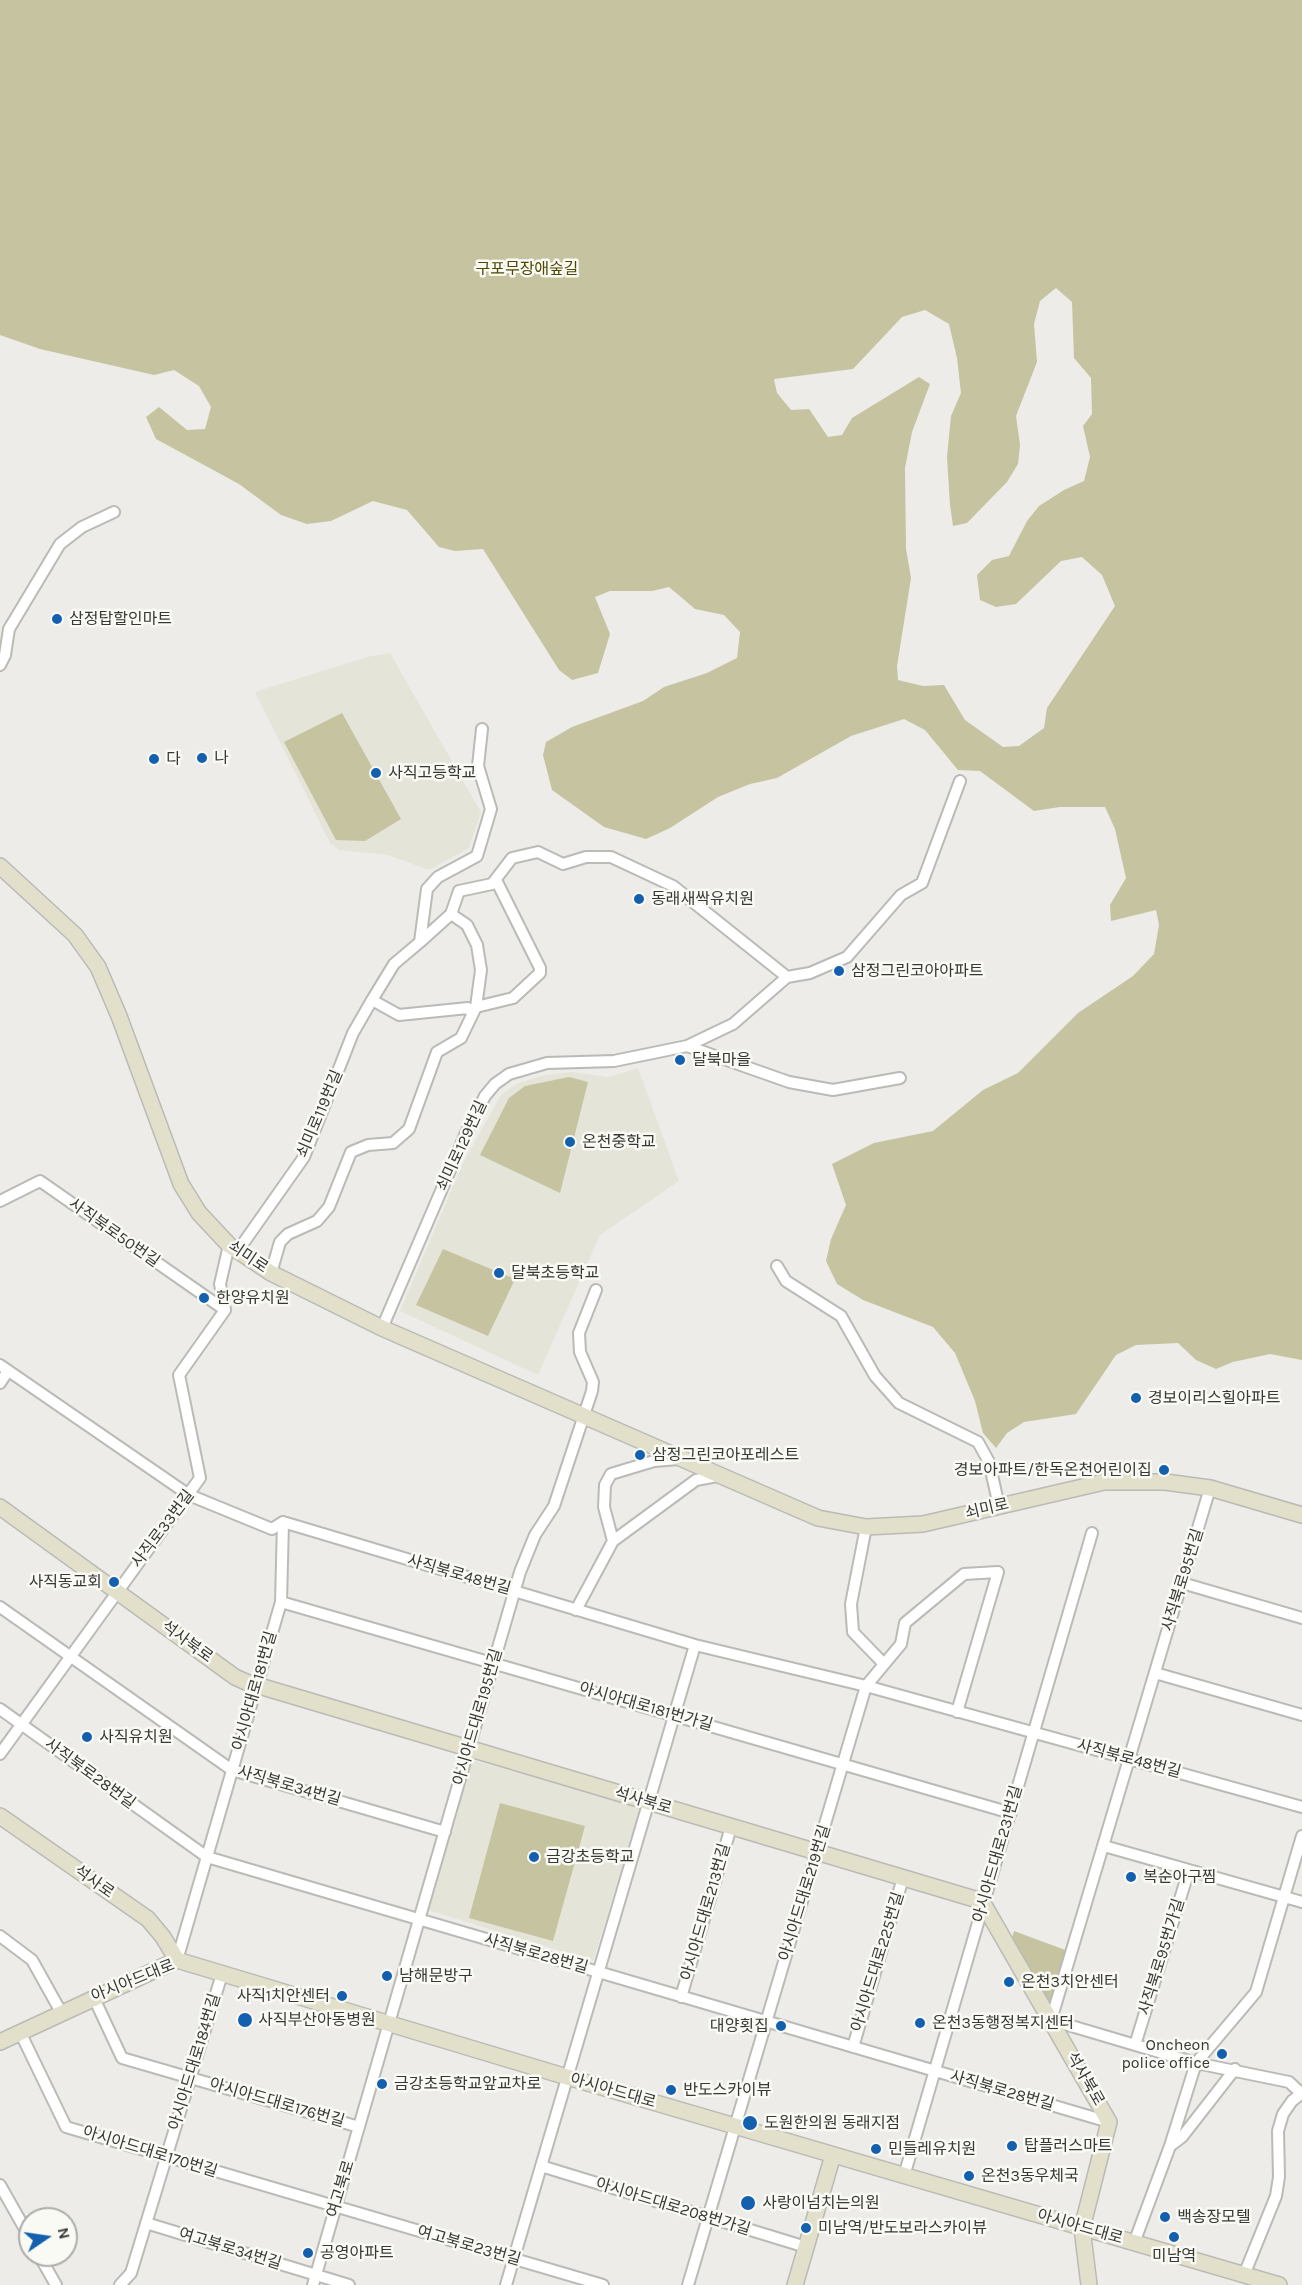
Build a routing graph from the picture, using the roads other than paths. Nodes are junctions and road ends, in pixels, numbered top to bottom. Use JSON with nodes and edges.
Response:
{"nodes":[{"id":1,"x":114,"y":512,"type":"dead end"},
{"id":2,"x":0,"y":665,"type":"edge"},
{"id":3,"x":482,"y":729,"type":"dead end"},
{"id":4,"x":960,"y":781,"type":"dead end"},
{"id":5,"x":0,"y":866,"type":"edge"},
{"id":6,"x":496,"y":880,"type":"junction"},
{"id":7,"x":450,"y":914,"type":"junction"},
{"id":8,"x":420,"y":942,"type":"junction"},
{"id":9,"x":787,"y":978,"type":"junction"},
{"id":10,"x":372,"y":1000,"type":"junction"},
{"id":11,"x":474,"y":1010,"type":"junction"},
{"id":12,"x":687,"y":1046,"type":"junction"},
{"id":13,"x":900,"y":1078,"type":"dead end"},
{"id":14,"x":0,"y":1201,"type":"edge"},
{"id":15,"x":233,"y":1249,"type":"junction"},
{"id":16,"x":777,"y":1266,"type":"dead end"},
{"id":17,"x":271,"y":1273,"type":"junction"},
{"id":18,"x":596,"y":1290,"type":"dead end"},
{"id":19,"x":225,"y":1310,"type":"junction"},
{"id":20,"x":382,"y":1328,"type":"junction"},
{"id":21,"x":4,"y":1368,"type":"edge"},
{"id":22,"x":0,"y":1383,"type":"edge"},
{"id":23,"x":583,"y":1417,"type":"junction"},
{"id":24,"x":678,"y":1459,"type":"junction"},
{"id":25,"x":717,"y":1476,"type":"junction"},
{"id":26,"x":1210,"y":1488,"type":"junction"},
{"id":27,"x":189,"y":1495,"type":"junction"},
{"id":28,"x":999,"y":1506,"type":"junction"},
{"id":29,"x":0,"y":1507,"type":"edge"},
{"id":30,"x":1302,"y":1515,"type":"edge"},
{"id":31,"x":283,"y":1522,"type":"junction"},
{"id":32,"x":866,"y":1527,"type":"junction"},
{"id":33,"x":1092,"y":1533,"type":"dead end"},
{"id":34,"x":613,"y":1541,"type":"junction"},
{"id":35,"x":1182,"y":1583,"type":"junction"},
{"id":36,"x":116,"y":1591,"type":"junction"},
{"id":37,"x":514,"y":1592,"type":"junction"},
{"id":38,"x":281,"y":1602,"type":"junction"},
{"id":39,"x":0,"y":1607,"type":"edge"},
{"id":40,"x":576,"y":1610,"type":"junction"},
{"id":41,"x":1302,"y":1618,"type":"edge"},
{"id":42,"x":695,"y":1645,"type":"junction"},
{"id":43,"x":69,"y":1657,"type":"junction"},
{"id":44,"x":494,"y":1663,"type":"junction"},
{"id":45,"x":883,"y":1663,"type":"junction"},
{"id":46,"x":1155,"y":1672,"type":"junction"},
{"id":47,"x":256,"y":1686,"type":"junction"},
{"id":48,"x":866,"y":1686,"type":"junction"},
{"id":49,"x":0,"y":1708,"type":"edge"},
{"id":50,"x":957,"y":1712,"type":"junction"},
{"id":51,"x":674,"y":1715,"type":"junction"},
{"id":52,"x":1302,"y":1715,"type":"edge"},
{"id":53,"x":21,"y":1724,"type":"junction"},
{"id":54,"x":1034,"y":1733,"type":"junction"},
{"id":55,"x":469,"y":1749,"type":"junction"},
{"id":56,"x":0,"y":1754,"type":"edge"},
{"id":57,"x":1130,"y":1760,"type":"junction"},
{"id":58,"x":843,"y":1764,"type":"junction"},
{"id":59,"x":232,"y":1770,"type":"junction"},
{"id":60,"x":648,"y":1802,"type":"junction"},
{"id":61,"x":1302,"y":1807,"type":"edge"},
{"id":62,"x":1011,"y":1813,"type":"junction"},
{"id":63,"x":0,"y":1816,"type":"edge"},
{"id":64,"x":731,"y":1827,"type":"junction"},
{"id":65,"x":445,"y":1832,"type":"junction"},
{"id":66,"x":1302,"y":1836,"type":"edge"},
{"id":67,"x":1104,"y":1846,"type":"junction"},
{"id":68,"x":817,"y":1852,"type":"junction"},
{"id":69,"x":207,"y":1857,"type":"junction"},
{"id":70,"x":1189,"y":1870,"type":"junction"},
{"id":71,"x":903,"y":1878,"type":"junction"},
{"id":72,"x":1284,"y":1897,"type":"junction"},
{"id":73,"x":1302,"y":1902,"type":"edge"},
{"id":74,"x":984,"y":1905,"type":"junction"},
{"id":75,"x":420,"y":1920,"type":"junction"},
{"id":76,"x":0,"y":1936,"type":"edge"},
{"id":77,"x":177,"y":1960,"type":"junction"},
{"id":78,"x":598,"y":1972,"type":"junction"},
{"id":79,"x":222,"y":1974,"type":"junction"},
{"id":80,"x":93,"y":1996,"type":"junction"},
{"id":81,"x":681,"y":1997,"type":"junction"},
{"id":82,"x":61,"y":2012,"type":"junction"},
{"id":83,"x":1051,"y":2020,"type":"junction"},
{"id":84,"x":766,"y":2022,"type":"junction"},
{"id":85,"x":390,"y":2024,"type":"junction"},
{"id":86,"x":20,"y":2032,"type":"junction"},
{"id":87,"x":0,"y":2042,"type":"edge"},
{"id":88,"x":1135,"y":2044,"type":"junction"},
{"id":89,"x":852,"y":2047,"type":"junction"},
{"id":90,"x":1196,"y":2063,"type":"junction"},
{"id":91,"x":1235,"y":2069,"type":"junction"},
{"id":92,"x":935,"y":2072,"type":"junction"},
{"id":93,"x":567,"y":2077,"type":"junction"},
{"id":94,"x":190,"y":2078,"type":"junction"},
{"id":95,"x":1302,"y":2093,"type":"edge"},
{"id":96,"x":1109,"y":2122,"type":"junction"},
{"id":97,"x":735,"y":2126,"type":"junction"},
{"id":98,"x":359,"y":2127,"type":"junction"},
{"id":99,"x":1170,"y":2146,"type":"junction"},
{"id":100,"x":833,"y":2155,"type":"junction"},
{"id":101,"x":166,"y":2157,"type":"junction"},
{"id":102,"x":541,"y":2166,"type":"junction"},
{"id":103,"x":904,"y":2176,"type":"junction"},
{"id":104,"x":0,"y":2185,"type":"edge"},
{"id":105,"x":335,"y":2208,"type":"junction"},
{"id":106,"x":18,"y":2217,"type":"edge"},
{"id":107,"x":708,"y":2217,"type":"junction"},
{"id":108,"x":146,"y":2223,"type":"junction"},
{"id":109,"x":1082,"y":2228,"type":"junction"},
{"id":110,"x":1134,"y":2243,"type":"junction"},
{"id":111,"x":806,"y":2247,"type":"junction"},
{"id":112,"x":513,"y":2259,"type":"junction"},
{"id":113,"x":46,"y":2267,"type":"edge"},
{"id":114,"x":1239,"y":2278,"type":"edge"},
{"id":115,"x":314,"y":2280,"type":"edge"},
{"id":116,"x":56,"y":2285,"type":"edge"},
{"id":117,"x":120,"y":2285,"type":"edge"},
{"id":118,"x":349,"y":2285,"type":"edge"},
{"id":119,"x":506,"y":2285,"type":"edge"},
{"id":120,"x":603,"y":2285,"type":"edge"},
{"id":121,"x":688,"y":2285,"type":"edge"},
{"id":122,"x":795,"y":2285,"type":"edge"},
{"id":123,"x":1089,"y":2285,"type":"edge"},
{"id":124,"x":1279,"y":2285,"type":"edge"}],
"edges":[{"from":1,"to":2,"type":"street"},
{"from":3,"to":8,"type":"street"},
{"from":4,"to":9,"type":"street","name":"쇠미로129번길"},
{"from":5,"to":15,"type":"main road","name":"쇠미로"},
{"from":6,"to":7,"type":"street","name":"쇠미로119번길"},
{"from":6,"to":9,"type":"street"},
{"from":6,"to":11,"type":"street"},
{"from":7,"to":8,"type":"street","name":"쇠미로119번길"},
{"from":7,"to":11,"type":"street"},
{"from":8,"to":10,"type":"street","name":"쇠미로119번길"},
{"from":9,"to":12,"type":"street","name":"쇠미로129번길"},
{"from":10,"to":11,"type":"street"},
{"from":10,"to":15,"type":"street","name":"쇠미로119번길"},
{"from":11,"to":17,"type":"street"},
{"from":12,"to":13,"type":"street"},
{"from":12,"to":20,"type":"street","name":"쇠미로129번길"},
{"from":14,"to":19,"type":"street","name":"사직북로50번길"},
{"from":15,"to":17,"type":"main road","name":"쇠미로"},
{"from":15,"to":19,"type":"street"},
{"from":16,"to":28,"type":"street"},
{"from":17,"to":20,"type":"main road","name":"쇠미로"},
{"from":18,"to":23,"type":"street","name":"아시아드대로195번길"},
{"from":19,"to":27,"type":"street","name":"사직로33번길"},
{"from":20,"to":23,"type":"main road","name":"쇠미로"},
{"from":21,"to":22,"type":"street"},
{"from":21,"to":27,"type":"street","name":"사직북로48번길"},
{"from":23,"to":24,"type":"main road","name":"쇠미로"},
{"from":23,"to":37,"type":"street","name":"아시아드대로195번길"},
{"from":24,"to":25,"type":"main road","name":"쇠미로"},
{"from":24,"to":34,"type":"street"},
{"from":25,"to":32,"type":"main road","name":"쇠미로"},
{"from":25,"to":34,"type":"street"},
{"from":26,"to":28,"type":"main road","name":"쇠미로"},
{"from":26,"to":30,"type":"main road","name":"쇠미로"},
{"from":26,"to":35,"type":"street","name":"사직북로95번길"},
{"from":27,"to":31,"type":"street","name":"사직북로48번길"},
{"from":27,"to":36,"type":"street","name":"사직로33번길"},
{"from":28,"to":32,"type":"main road","name":"쇠미로"},
{"from":29,"to":36,"type":"main road","name":"석사북로"},
{"from":31,"to":37,"type":"street","name":"사직북로48번길"},
{"from":31,"to":38,"type":"street","name":"아시아대로181번길"},
{"from":32,"to":45,"type":"street"},
{"from":33,"to":54,"type":"street","name":"아시아드대로231번길"},
{"from":34,"to":40,"type":"street"},
{"from":35,"to":41,"type":"street"},
{"from":35,"to":46,"type":"street","name":"사직북로95번길"},
{"from":36,"to":43,"type":"street","name":"사직로33번길"},
{"from":36,"to":47,"type":"main road","name":"석사북로"},
{"from":37,"to":40,"type":"street","name":"사직북로48번길"},
{"from":37,"to":44,"type":"street","name":"아시아드대로195번길"},
{"from":38,"to":44,"type":"street","name":"아시아대로181번가길"},
{"from":38,"to":47,"type":"street","name":"아시아대로181번길"},
{"from":39,"to":43,"type":"street","name":"사직북로34번길"},
{"from":40,"to":42,"type":"street","name":"사직북로48번길"},
{"from":42,"to":48,"type":"street","name":"사직북로48번길"},
{"from":42,"to":51,"type":"street"},
{"from":43,"to":53,"type":"street","name":"사직로33번길"},
{"from":43,"to":59,"type":"street","name":"사직북로34번길"},
{"from":44,"to":51,"type":"street","name":"아시아대로181번가길"},
{"from":44,"to":55,"type":"street","name":"아시아드대로195번길"},
{"from":45,"to":48,"type":"street","name":"아시아드대로219번길"},
{"from":45,"to":50,"type":"street","name":"아시아드대로219번길"},
{"from":46,"to":52,"type":"street"},
{"from":46,"to":57,"type":"street","name":"사직북로95번길"},
{"from":47,"to":55,"type":"main road","name":"석사북로"},
{"from":47,"to":59,"type":"street","name":"아시아대로181번길"},
{"from":48,"to":50,"type":"street","name":"사직북로48번길"},
{"from":48,"to":58,"type":"street","name":"아시아드대로219번길"},
{"from":49,"to":53,"type":"street","name":"사직북로28번길"},
{"from":50,"to":54,"type":"street","name":"사직북로48번길"},
{"from":51,"to":58,"type":"street","name":"아시아대로181번가길"},
{"from":51,"to":60,"type":"street"},
{"from":53,"to":56,"type":"street","name":"사직로33번길"},
{"from":53,"to":69,"type":"street","name":"사직북로28번길"},
{"from":54,"to":57,"type":"street","name":"사직북로48번길"},
{"from":54,"to":62,"type":"street","name":"아시아드대로231번길"},
{"from":55,"to":60,"type":"main road","name":"석사북로"},
{"from":55,"to":65,"type":"street","name":"아시아드대로195번길"},
{"from":57,"to":61,"type":"street","name":"사직북로48번길"},
{"from":57,"to":67,"type":"street","name":"사직북로95번길"},
{"from":58,"to":62,"type":"street","name":"아시아대로181번가길"},
{"from":58,"to":68,"type":"street","name":"아시아드대로219번길"},
{"from":59,"to":65,"type":"street","name":"사직북로34번길"},
{"from":59,"to":69,"type":"street","name":"아시아대로181번길"},
{"from":60,"to":64,"type":"main road","name":"석사북로"},
{"from":60,"to":78,"type":"street"},
{"from":62,"to":74,"type":"street","name":"아시아드대로231번길"},
{"from":63,"to":77,"type":"main road","name":"석사로"},
{"from":64,"to":68,"type":"main road","name":"석사북로"},
{"from":64,"to":81,"type":"street","name":"아시아드대로213번길"},
{"from":65,"to":75,"type":"street","name":"아시아드대로195번길"},
{"from":66,"to":72,"type":"street"},
{"from":67,"to":70,"type":"street"},
{"from":67,"to":83,"type":"street","name":"사직북로95번길"},
{"from":68,"to":71,"type":"main road","name":"석사북로"},
{"from":68,"to":84,"type":"street","name":"아시아드대로219번길"},
{"from":69,"to":75,"type":"street","name":"사직북로28번길"},
{"from":69,"to":77,"type":"street","name":"아시아대로181번길"},
{"from":70,"to":72,"type":"street"},
{"from":70,"to":88,"type":"street","name":"사직북로95번가길"},
{"from":71,"to":74,"type":"main road","name":"석사북로"},
{"from":71,"to":89,"type":"street","name":"아시아드대로225번길"},
{"from":72,"to":73,"type":"street"},
{"from":72,"to":90,"type":"street"},
{"from":74,"to":83,"type":"main road","name":"석사북로"},
{"from":74,"to":92,"type":"street","name":"아시아드대로231번길"},
{"from":75,"to":78,"type":"street","name":"사직북로28번길"},
{"from":75,"to":85,"type":"street","name":"아시아드대로195번길"},
{"from":76,"to":82,"type":"street"},
{"from":77,"to":79,"type":"main road","name":"아시아드대로"},
{"from":77,"to":80,"type":"main road","name":"아시아드대로"},
{"from":78,"to":81,"type":"street","name":"사직북로28번길"},
{"from":78,"to":93,"type":"street"},
{"from":79,"to":85,"type":"main road","name":"아시아드대로"},
{"from":79,"to":94,"type":"street","name":"아시아드대로184번길"},
{"from":80,"to":82,"type":"main road","name":"아시아드대로"},
{"from":80,"to":94,"type":"street","name":"아시아드대로176번길"},
{"from":81,"to":84,"type":"street","name":"사직북로28번길"},
{"from":82,"to":86,"type":"main road","name":"아시아드대로"},
{"from":83,"to":88,"type":"street"},
{"from":83,"to":96,"type":"main road","name":"석사북로"},
{"from":84,"to":89,"type":"street","name":"사직북로28번길"},
{"from":84,"to":97,"type":"street","name":"아시아드대로219번길"},
{"from":85,"to":93,"type":"main road","name":"아시아드대로"},
{"from":85,"to":98,"type":"street","name":"여고북로"},
{"from":86,"to":87,"type":"main road","name":"아시아드대로"},
{"from":86,"to":101,"type":"street","name":"아시아드대로170번길"},
{"from":88,"to":90,"type":"street"},
{"from":89,"to":92,"type":"street","name":"사직북로28번길"},
{"from":90,"to":91,"type":"street"},
{"from":90,"to":99,"type":"street"},
{"from":91,"to":95,"type":"street"},
{"from":91,"to":99,"type":"street"},
{"from":92,"to":96,"type":"street","name":"사직북로28번길"},
{"from":92,"to":103,"type":"street","name":"아시아드대로231번길"},
{"from":93,"to":97,"type":"main road","name":"아시아드대로"},
{"from":93,"to":102,"type":"street"},
{"from":94,"to":98,"type":"street","name":"아시아드대로176번길"},
{"from":94,"to":101,"type":"street","name":"아시아드대로184번길"},
{"from":95,"to":114,"type":"street"},
{"from":96,"to":109,"type":"main road","name":"석사북로"},
{"from":97,"to":100,"type":"main road","name":"아시아드대로"},
{"from":97,"to":107,"type":"street","name":"아시아드대로219번길"},
{"from":98,"to":105,"type":"street","name":"여고북로"},
{"from":99,"to":110,"type":"street"},
{"from":100,"to":103,"type":"main road","name":"아시아드대로"},
{"from":100,"to":111,"type":"main road"},
{"from":101,"to":105,"type":"street","name":"아시아드대로170번길"},
{"from":101,"to":108,"type":"street","name":"아시아드대로184번길"},
{"from":102,"to":107,"type":"street","name":"아시아드대로208번가길"},
{"from":102,"to":112,"type":"street"},
{"from":103,"to":109,"type":"main road","name":"아시아드대로"},
{"from":104,"to":106,"type":"street"},
{"from":105,"to":112,"type":"street","name":"여고북로23번길"},
{"from":105,"to":115,"type":"street","name":"여고북로"},
{"from":107,"to":111,"type":"street","name":"아시아드대로208번가길"},
{"from":107,"to":121,"type":"street","name":"아시아드대로219번길"},
{"from":108,"to":115,"type":"street","name":"여고북로34번길"},
{"from":108,"to":117,"type":"street","name":"아시아드대로184번길"},
{"from":109,"to":110,"type":"main road","name":"아시아드대로"},
{"from":109,"to":123,"type":"main road"},
{"from":110,"to":114,"type":"main road","name":"아시아드대로"},
{"from":111,"to":122,"type":"main road"},
{"from":112,"to":119,"type":"street"},
{"from":112,"to":120,"type":"street","name":"여고북로23번길"},
{"from":113,"to":116,"type":"street"},
{"from":114,"to":124,"type":"main road","name":"아시아드대로"},
{"from":115,"to":118,"type":"street","name":"여고북로34번길"}]}
